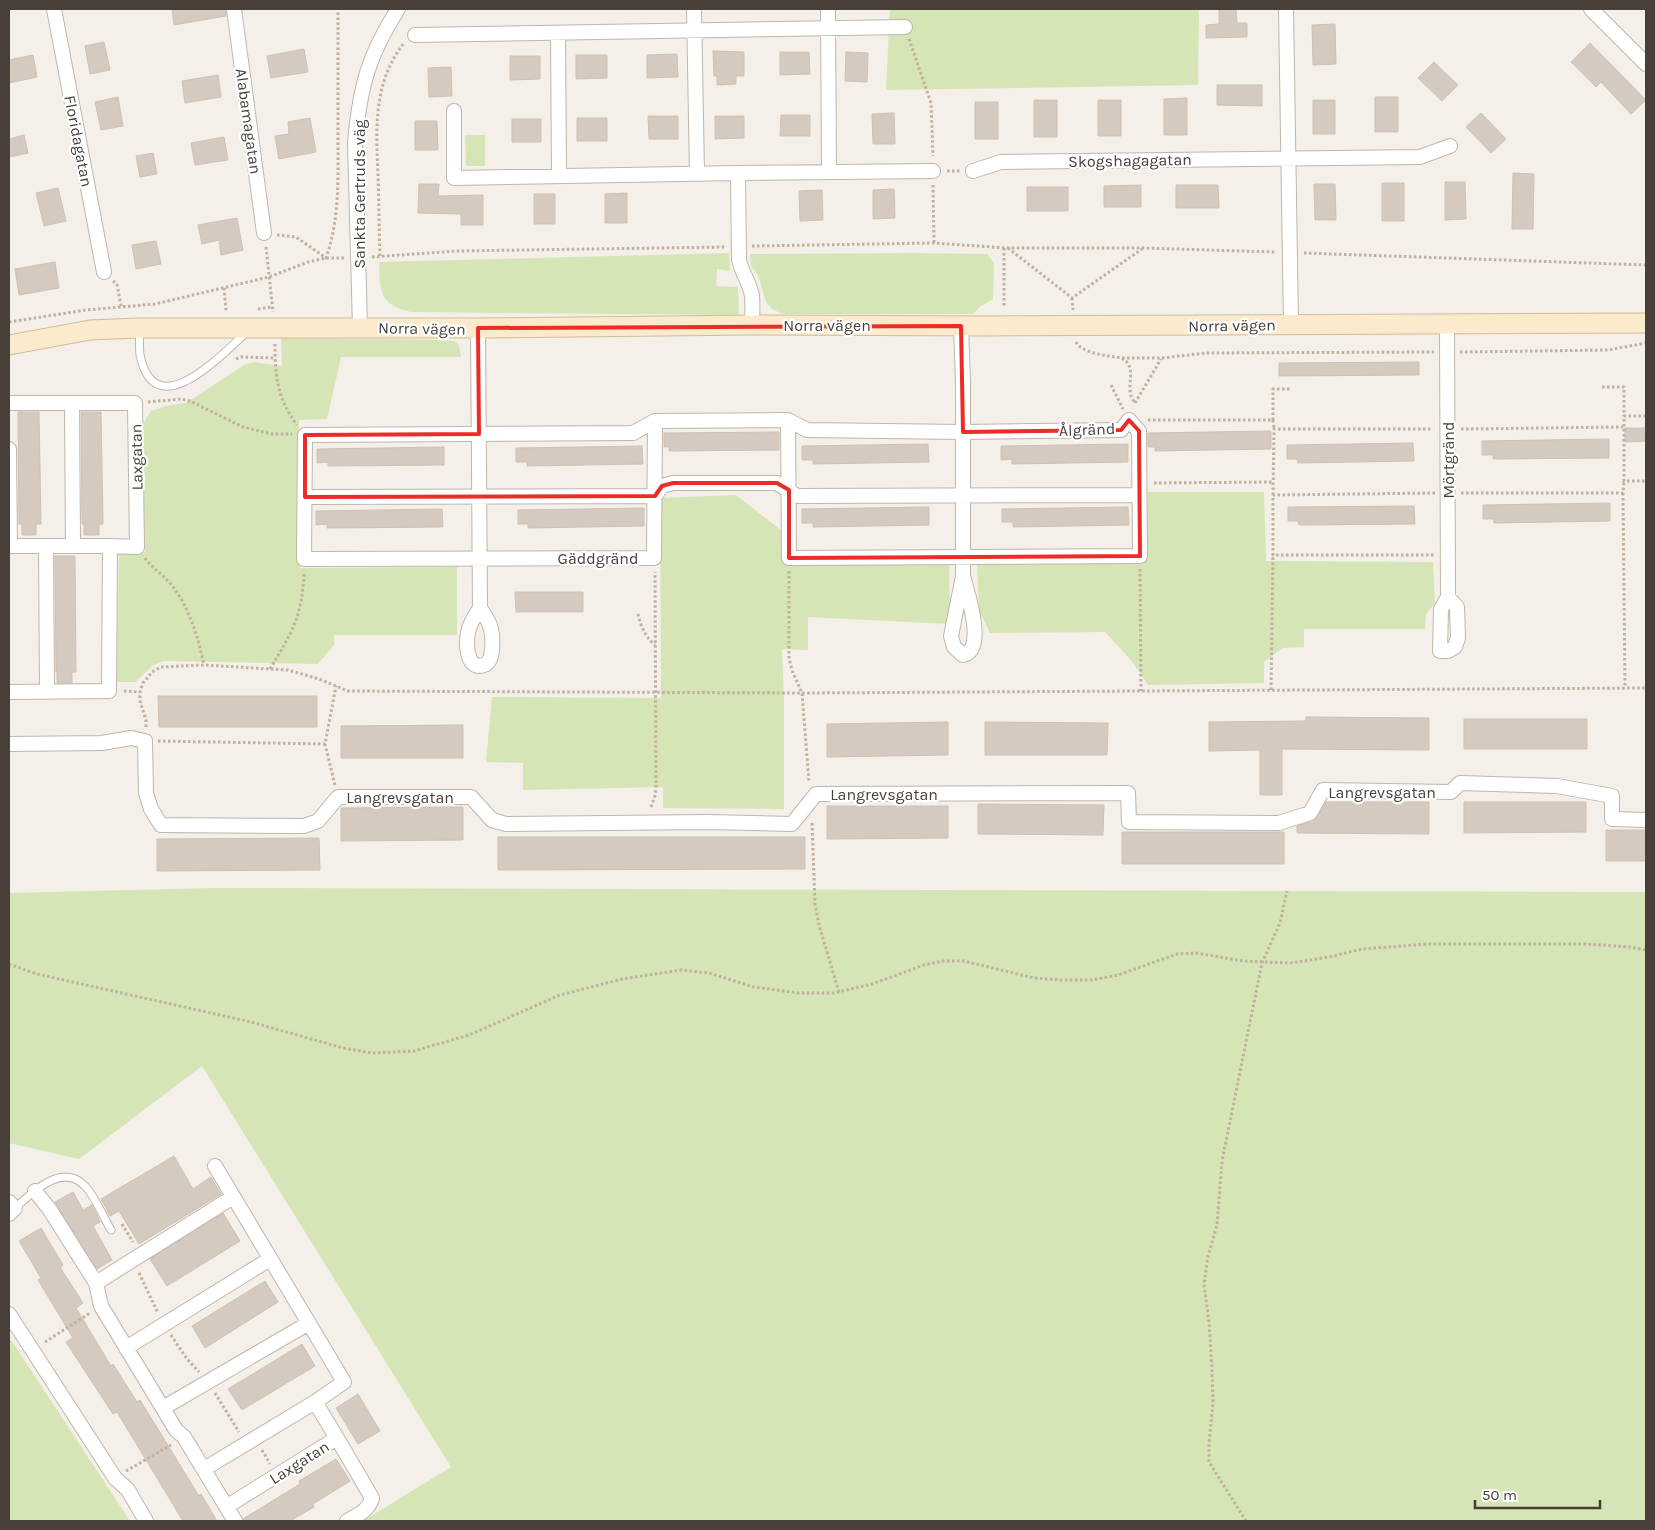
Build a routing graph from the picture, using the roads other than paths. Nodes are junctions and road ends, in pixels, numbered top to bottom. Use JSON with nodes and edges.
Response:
{"nodes":[{"id":1,"x":54,"y":9,"type":"edge"},
{"id":2,"x":234,"y":9,"type":"edge"},
{"id":3,"x":398,"y":9,"type":"edge"},
{"id":4,"x":694,"y":9,"type":"edge"},
{"id":5,"x":828,"y":9,"type":"edge"},
{"id":6,"x":1286,"y":9,"type":"edge"},
{"id":7,"x":1591,"y":9,"type":"edge"},
{"id":8,"x":905,"y":27,"type":"road end"},
{"id":9,"x":828,"y":28,"type":"junction"},
{"id":10,"x":694,"y":30,"type":"junction"},
{"id":11,"x":558,"y":33,"type":"junction"},
{"id":12,"x":415,"y":35,"type":"road end"},
{"id":13,"x":1646,"y":64,"type":"edge"},
{"id":14,"x":454,"y":111,"type":"dead end"},
{"id":15,"x":1450,"y":146,"type":"dead end"},
{"id":16,"x":1289,"y":158,"type":"junction"},
{"id":17,"x":933,"y":171,"type":"road end"},
{"id":18,"x":973,"y":171,"type":"road end"},
{"id":19,"x":829,"y":172,"type":"junction"},
{"id":20,"x":738,"y":173,"type":"junction"},
{"id":21,"x":697,"y":174,"type":"junction"},
{"id":22,"x":559,"y":176,"type":"junction"},
{"id":23,"x":264,"y":233,"type":"road end"},
{"id":24,"x":104,"y":272,"type":"road end"},
{"id":25,"x":1646,"y":323,"type":"edge"},
{"id":26,"x":1290,"y":324,"type":"junction"},
{"id":27,"x":1447,"y":324,"type":"junction"},
{"id":28,"x":752,"y":325,"type":"junction"},
{"id":29,"x":961,"y":326,"type":"junction"},
{"id":30,"x":360,"y":327,"type":"junction"},
{"id":31,"x":139,"y":328,"type":"junction"},
{"id":32,"x":251,"y":328,"type":"junction"},
{"id":33,"x":478,"y":328,"type":"junction"},
{"id":34,"x":9,"y":346,"type":"edge"},
{"id":35,"x":9,"y":403,"type":"edge"},
{"id":36,"x":72,"y":403,"type":"junction"},
{"id":37,"x":788,"y":420,"type":"junction"},
{"id":38,"x":655,"y":421,"type":"junction"},
{"id":39,"x":963,"y":432,"type":"junction"},
{"id":40,"x":479,"y":434,"type":"junction"},
{"id":41,"x":9,"y":449,"type":"edge"},
{"id":42,"x":1139,"y":489,"type":"junction"},
{"id":43,"x":789,"y":490,"type":"junction"},
{"id":44,"x":963,"y":495,"type":"junction"},
{"id":45,"x":479,"y":496,"type":"junction"},
{"id":46,"x":655,"y":496,"type":"junction"},
{"id":47,"x":305,"y":497,"type":"junction"},
{"id":48,"x":9,"y":546,"type":"edge"},
{"id":49,"x":46,"y":546,"type":"junction"},
{"id":50,"x":73,"y":546,"type":"junction"},
{"id":51,"x":110,"y":546,"type":"junction"},
{"id":52,"x":963,"y":557,"type":"junction"},
{"id":53,"x":480,"y":558,"type":"junction"},
{"id":54,"x":963,"y":576,"type":"dead end"},
{"id":55,"x":1448,"y":596,"type":"dead end"},
{"id":56,"x":480,"y":608,"type":"dead end"},
{"id":57,"x":46,"y":691,"type":"junction"},
{"id":58,"x":9,"y":692,"type":"edge"},
{"id":59,"x":9,"y":744,"type":"edge"},
{"id":60,"x":1646,"y":820,"type":"edge"},
{"id":61,"x":215,"y":1166,"type":"dead end"},
{"id":62,"x":35,"y":1191,"type":"junction"},
{"id":63,"x":233,"y":1197,"type":"junction"},
{"id":64,"x":11,"y":1208,"type":"edge"},
{"id":65,"x":111,"y":1230,"type":"dead end"},
{"id":66,"x":270,"y":1259,"type":"junction"},
{"id":67,"x":96,"y":1283,"type":"junction"},
{"id":68,"x":9,"y":1314,"type":"edge"},
{"id":69,"x":309,"y":1323,"type":"junction"},
{"id":70,"x":126,"y":1348,"type":"junction"},
{"id":71,"x":316,"y":1402,"type":"junction"},
{"id":72,"x":163,"y":1408,"type":"junction"},
{"id":73,"x":337,"y":1438,"type":"junction"},
{"id":74,"x":204,"y":1469,"type":"junction"},
{"id":75,"x":226,"y":1507,"type":"junction"},
{"id":76,"x":146,"y":1521,"type":"edge"},
{"id":77,"x":235,"y":1521,"type":"edge"},
{"id":78,"x":346,"y":1521,"type":"edge"}],
"edges":[{"from":1,"to":24,"type":"street","name":"Floridagatan"},
{"from":2,"to":23,"type":"street","name":"Alabamagatan"},
{"from":3,"to":30,"type":"street","name":"Sankta Gertruds väg"},
{"from":4,"to":10,"type":"street"},
{"from":5,"to":9,"type":"street"},
{"from":6,"to":16,"type":"street"},
{"from":7,"to":13,"type":"street"},
{"from":8,"to":9,"type":"street"},
{"from":9,"to":10,"type":"street"},
{"from":9,"to":19,"type":"street"},
{"from":10,"to":11,"type":"street"},
{"from":10,"to":21,"type":"street"},
{"from":11,"to":12,"type":"street"},
{"from":11,"to":22,"type":"street"},
{"from":14,"to":22,"type":"street"},
{"from":15,"to":16,"type":"street","name":"Skogshagagatan"},
{"from":16,"to":18,"type":"street","name":"Skogshagagatan"},
{"from":16,"to":26,"type":"street"},
{"from":17,"to":19,"type":"street"},
{"from":19,"to":20,"type":"street"},
{"from":20,"to":21,"type":"street"},
{"from":20,"to":28,"type":"street"},
{"from":21,"to":22,"type":"street"},
{"from":25,"to":27,"type":"street","name":"Norra vägen"},
{"from":26,"to":27,"type":"street","name":"Norra vägen"},
{"from":26,"to":29,"type":"street","name":"Norra vägen"},
{"from":27,"to":55,"type":"street","name":"Mörtgränd"},
{"from":28,"to":29,"type":"street","name":"Norra vägen"},
{"from":28,"to":33,"type":"street","name":"Norra vägen"},
{"from":29,"to":39,"type":"street"},
{"from":30,"to":32,"type":"street","name":"Norra vägen"},
{"from":30,"to":33,"type":"street","name":"Norra vägen"},
{"from":31,"to":32,"type":"street","name":"Norra vägen"},
{"from":31,"to":32,"type":"lane"},
{"from":31,"to":34,"type":"street","name":"Norra vägen"},
{"from":33,"to":40,"type":"street"},
{"from":35,"to":36,"type":"street","name":"Laxgatan"},
{"from":36,"to":50,"type":"street"},
{"from":36,"to":51,"type":"street","name":"Laxgatan"},
{"from":37,"to":38,"type":"street"},
{"from":37,"to":39,"type":"street","name":"Ålgränd"},
{"from":37,"to":43,"type":"street"},
{"from":38,"to":40,"type":"street"},
{"from":38,"to":46,"type":"street","name":"Gäddgränd"},
{"from":39,"to":42,"type":"street","name":"Ålgränd"},
{"from":39,"to":44,"type":"street"},
{"from":40,"to":45,"type":"street"},
{"from":40,"to":47,"type":"street"},
{"from":41,"to":48,"type":"street"},
{"from":42,"to":44,"type":"street"},
{"from":42,"to":52,"type":"street","name":"Ålgränd"},
{"from":43,"to":44,"type":"street"},
{"from":43,"to":46,"type":"street"},
{"from":43,"to":52,"type":"street"},
{"from":44,"to":52,"type":"street"},
{"from":45,"to":46,"type":"street"},
{"from":45,"to":47,"type":"street"},
{"from":45,"to":53,"type":"street"},
{"from":46,"to":53,"type":"street","name":"Gäddgränd"},
{"from":47,"to":53,"type":"street","name":"Gäddgränd"},
{"from":48,"to":49,"type":"street"},
{"from":49,"to":50,"type":"street"},
{"from":49,"to":57,"type":"street"},
{"from":50,"to":51,"type":"street"},
{"from":51,"to":57,"type":"street"},
{"from":52,"to":54,"type":"street"},
{"from":53,"to":56,"type":"street"},
{"from":57,"to":58,"type":"street"},
{"from":59,"to":60,"type":"street","name":"Langrevsgatan"},
{"from":61,"to":63,"type":"street"},
{"from":62,"to":64,"type":"lane"},
{"from":62,"to":65,"type":"lane"},
{"from":62,"to":67,"type":"street"},
{"from":63,"to":66,"type":"street"},
{"from":63,"to":67,"type":"street"},
{"from":66,"to":69,"type":"street"},
{"from":66,"to":70,"type":"street"},
{"from":67,"to":70,"type":"street"},
{"from":68,"to":76,"type":"street"},
{"from":69,"to":71,"type":"street"},
{"from":69,"to":72,"type":"street"},
{"from":70,"to":72,"type":"street"},
{"from":71,"to":73,"type":"street","name":"Laxgatan"},
{"from":71,"to":74,"type":"street"},
{"from":72,"to":74,"type":"street"},
{"from":73,"to":75,"type":"street","name":"Laxgatan"},
{"from":73,"to":78,"type":"street"},
{"from":74,"to":75,"type":"street"},
{"from":75,"to":77,"type":"street"}]}
